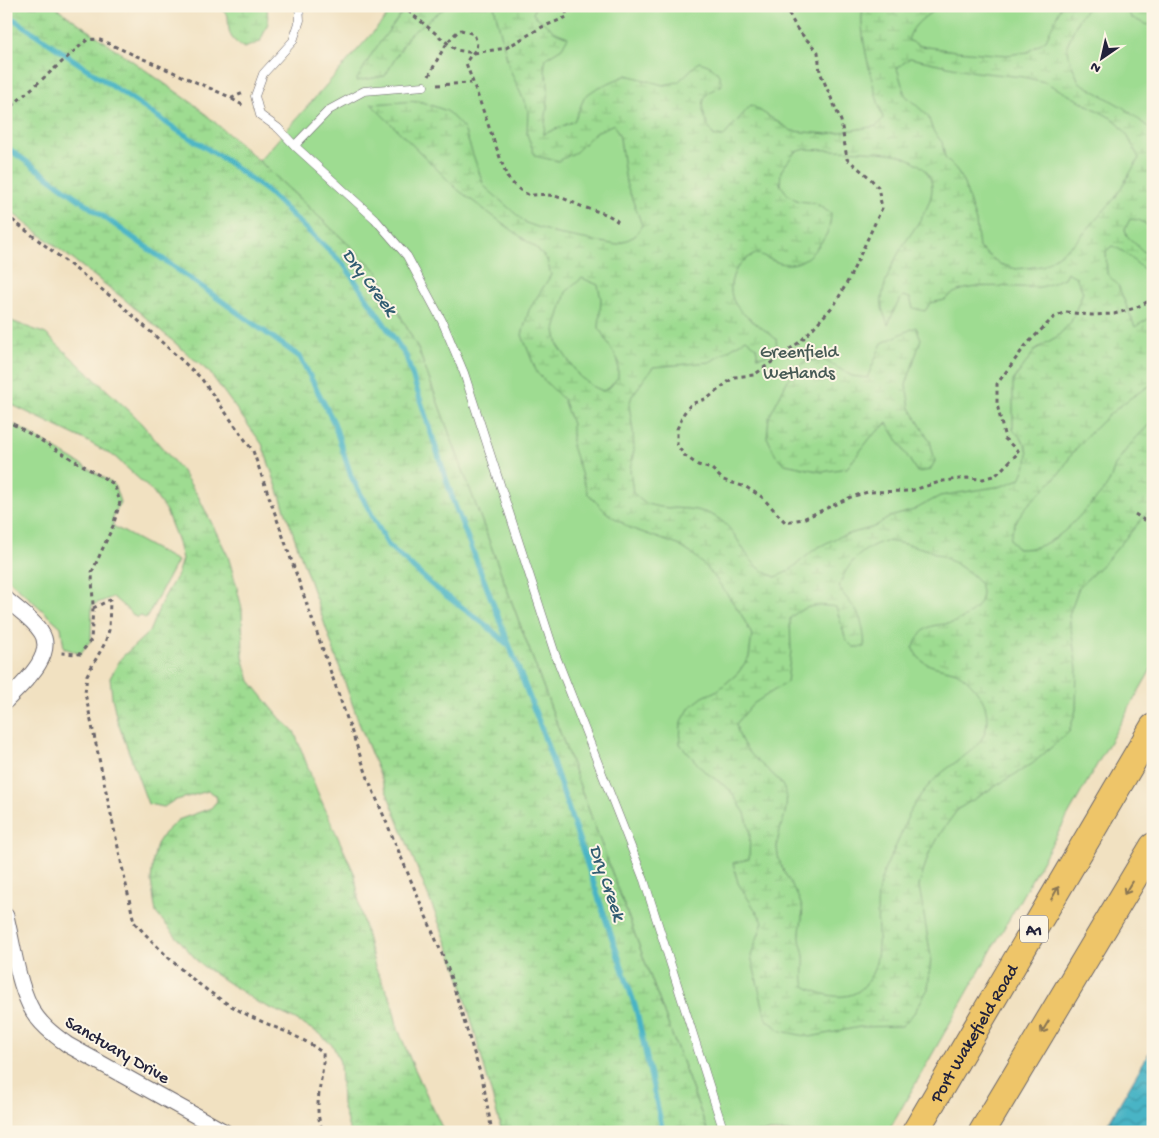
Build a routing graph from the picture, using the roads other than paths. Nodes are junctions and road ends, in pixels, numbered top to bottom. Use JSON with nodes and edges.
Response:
{"nodes":[{"id":1,"x":299,"y":6,"type":"edge"},
{"id":2,"x":424,"y":86,"type":"road end"},
{"id":3,"x":296,"y":148,"type":"junction"},
{"id":4,"x":6,"y":599,"type":"edge"},
{"id":5,"x":6,"y":701,"type":"edge"},
{"id":6,"x":1153,"y":727,"type":"edge"},
{"id":7,"x":1153,"y":846,"type":"edge"},
{"id":8,"x":6,"y":916,"type":"edge"},
{"id":9,"x":225,"y":1132,"type":"edge"},
{"id":10,"x":724,"y":1132,"type":"edge"},
{"id":11,"x":915,"y":1132,"type":"edge"},
{"id":12,"x":982,"y":1132,"type":"edge"}],
"edges":[{"from":1,"to":3,"type":"lane"},
{"from":2,"to":3,"type":"lane"},
{"from":3,"to":10,"type":"lane"},
{"from":4,"to":5,"type":"street"},
{"from":11,"to":6,"type":"highway","name":"Port Wakefield Road","number":"A1","one_way":true},
{"from":7,"to":12,"type":"highway","one_way":true},
{"from":8,"to":9,"type":"street","name":"Sanctuary Drive"}]}
